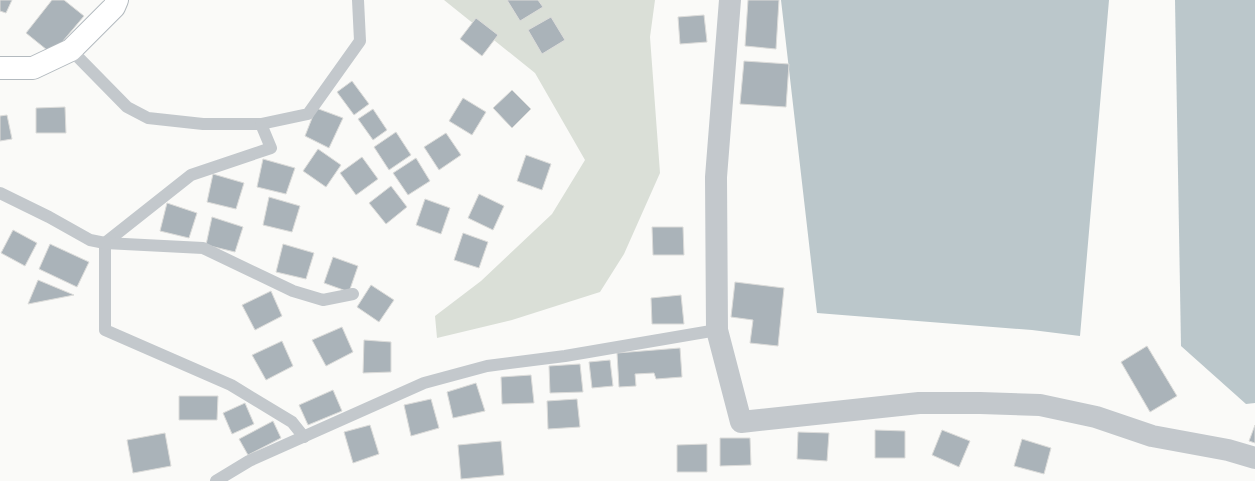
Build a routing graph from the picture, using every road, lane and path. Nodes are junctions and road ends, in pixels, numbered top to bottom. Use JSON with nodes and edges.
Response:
{"nodes":[{"id":1,"x":117,"y":0,"type":"edge"},
{"id":2,"x":358,"y":0,"type":"edge"},
{"id":3,"x":730,"y":0,"type":"edge"},
{"id":4,"x":71,"y":50,"type":"junction"},
{"id":5,"x":0,"y":68,"type":"edge"},
{"id":6,"x":261,"y":124,"type":"junction"},
{"id":7,"x":0,"y":193,"type":"edge"},
{"id":8,"x":105,"y":243,"type":"junction"},
{"id":9,"x":353,"y":294,"type":"dead end"},
{"id":10,"x":717,"y":330,"type":"junction"},
{"id":11,"x":304,"y":437,"type":"junction"},
{"id":12,"x":1255,"y":458,"type":"edge"},
{"id":13,"x":216,"y":481,"type":"edge"}],
"edges":[{"from":1,"to":4,"type":"main road"},
{"from":2,"to":6,"type":"lane"},
{"from":3,"to":10,"type":"street"},
{"from":4,"to":5,"type":"main road"},
{"from":4,"to":6,"type":"lane"},
{"from":6,"to":8,"type":"lane"},
{"from":7,"to":8,"type":"lane"},
{"from":8,"to":9,"type":"lane"},
{"from":8,"to":11,"type":"lane"},
{"from":10,"to":11,"type":"lane"},
{"from":10,"to":12,"type":"street"},
{"from":11,"to":13,"type":"lane"}]}
